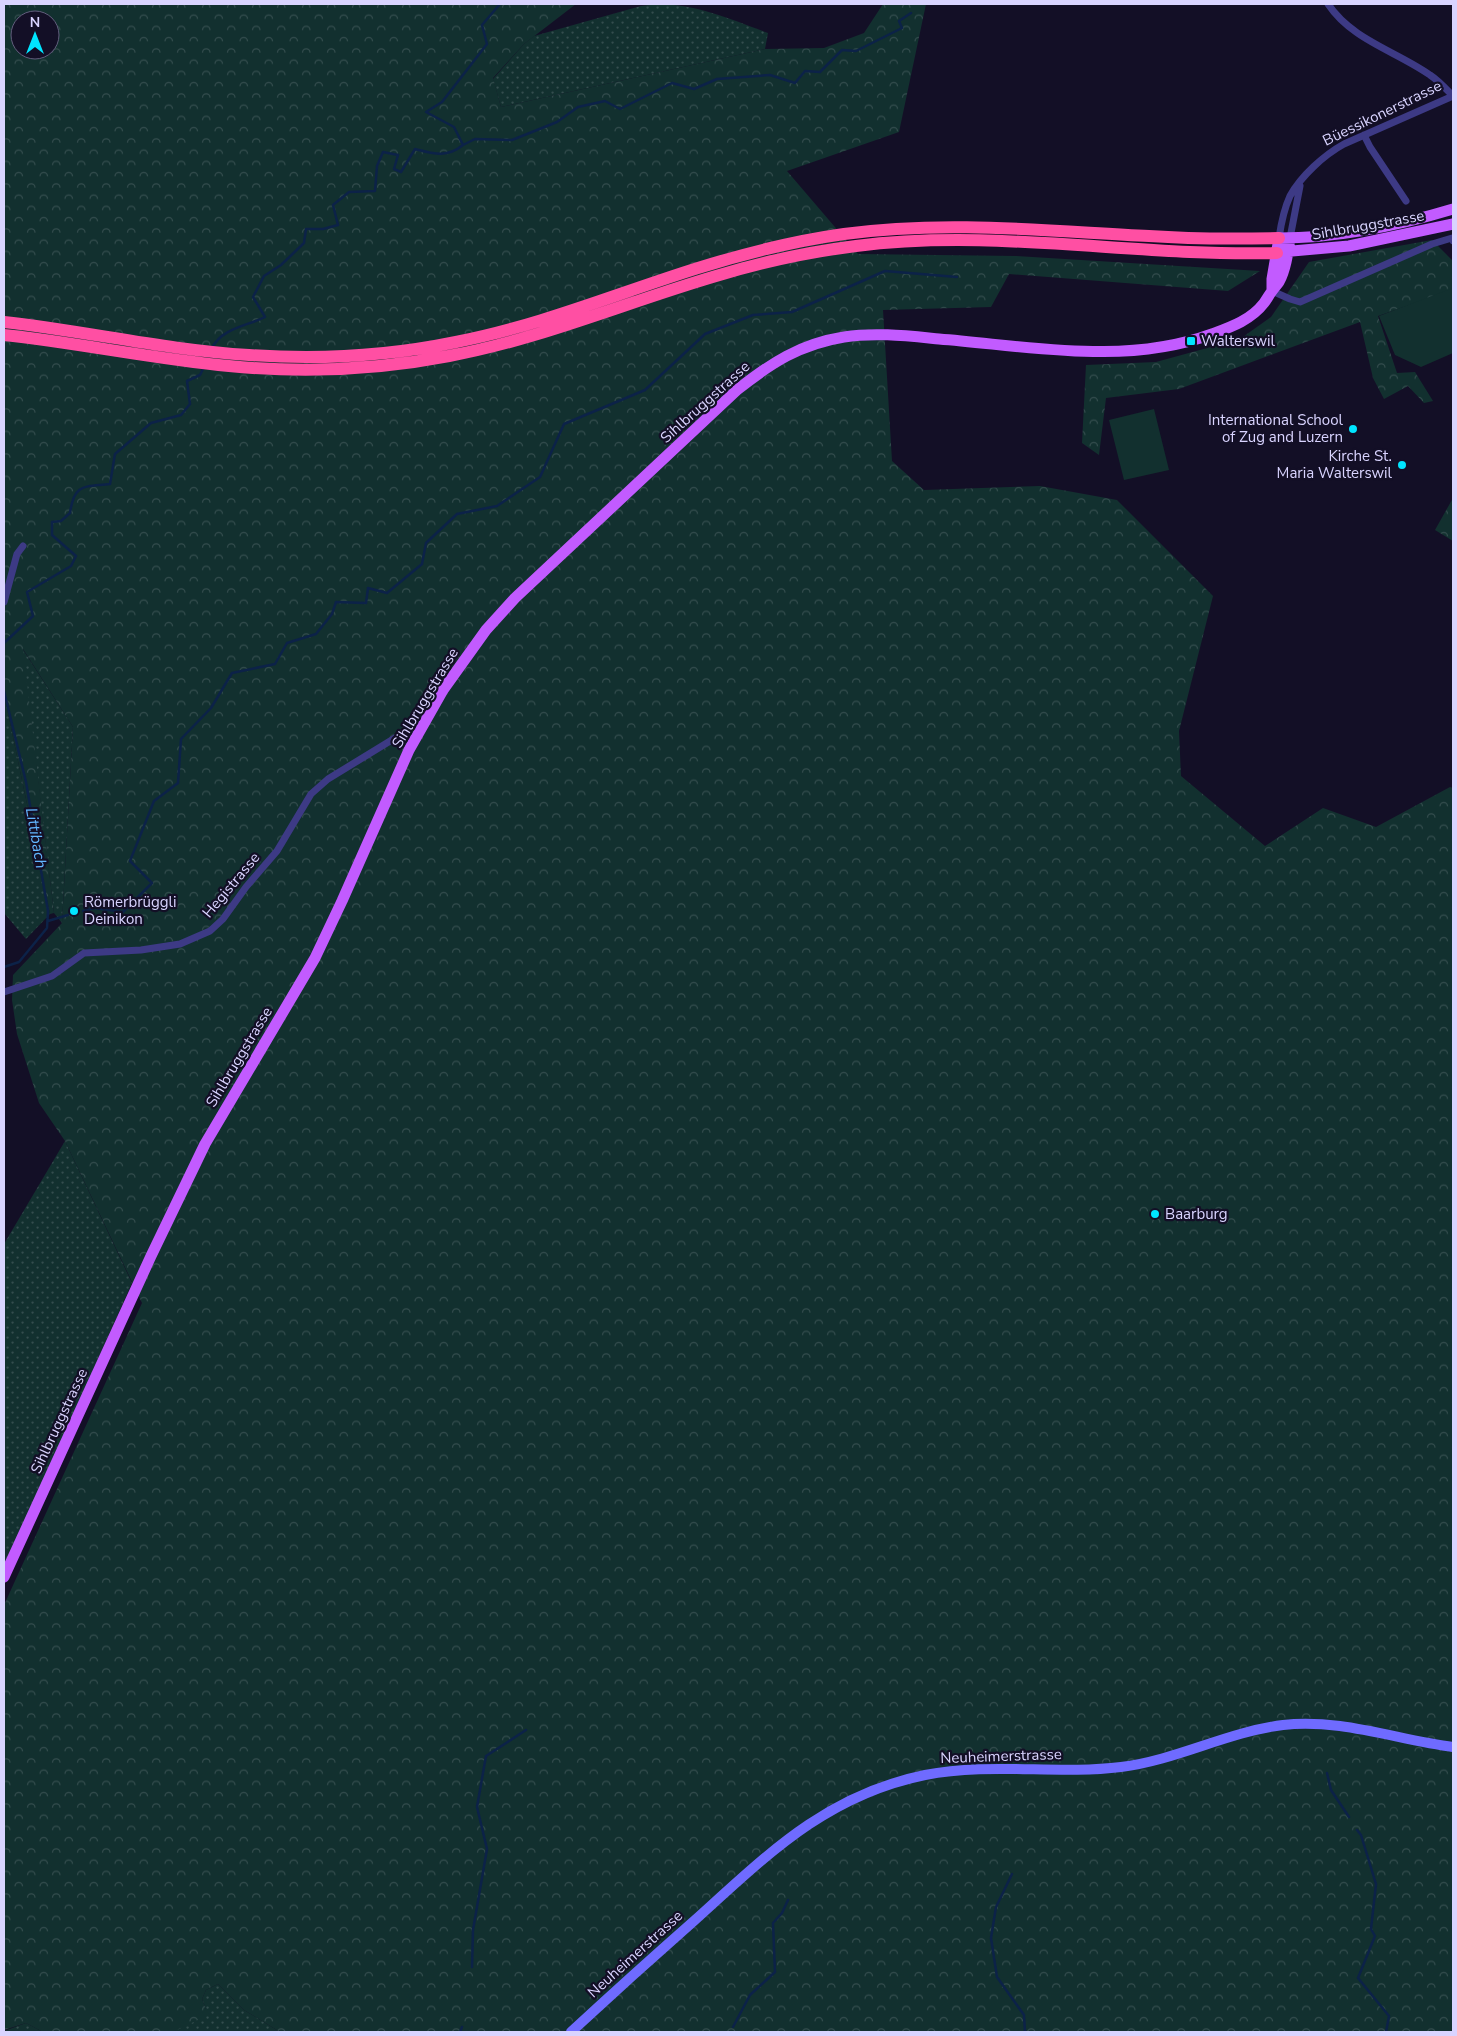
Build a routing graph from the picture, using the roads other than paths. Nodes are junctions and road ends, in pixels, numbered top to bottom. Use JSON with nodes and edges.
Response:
{"nodes":[{"id":1,"x":1328,"y":4,"type":"edge"},
{"id":2,"x":1453,"y":96,"type":"edge"},
{"id":3,"x":1364,"y":135,"type":"junction"},
{"id":4,"x":1302,"y":181,"type":"junction"},
{"id":5,"x":1406,"y":201,"type":"dead end"},
{"id":6,"x":1453,"y":209,"type":"edge"},
{"id":7,"x":1453,"y":224,"type":"edge"},
{"id":8,"x":1284,"y":238,"type":"junction"},
{"id":9,"x":1453,"y":241,"type":"edge"},
{"id":10,"x":1282,"y":252,"type":"junction"},
{"id":11,"x":1272,"y":291,"type":"junction"},
{"id":12,"x":4,"y":322,"type":"edge"},
{"id":13,"x":4,"y":335,"type":"edge"},
{"id":14,"x":115,"y":344,"type":"junction"},
{"id":15,"x":23,"y":546,"type":"dead end"},
{"id":16,"x":4,"y":602,"type":"edge"},
{"id":17,"x":423,"y":725,"type":"junction"},
{"id":18,"x":4,"y":992,"type":"edge"},
{"id":19,"x":4,"y":1577,"type":"edge"},
{"id":20,"x":1453,"y":1747,"type":"edge"},
{"id":21,"x":571,"y":2032,"type":"edge"}],
"edges":[{"from":1,"to":2,"type":"street","name":"Büessikonerstrasse"},
{"from":2,"to":3,"type":"street","name":"Büessikonerstrasse"},
{"from":3,"to":4,"type":"street","name":"Büessikonerstrasse"},
{"from":3,"to":5,"type":"street"},
{"from":4,"to":8,"type":"street","name":"Büessikonerstrasse"},
{"from":4,"to":8,"type":"street","name":"Büessikonerstrasse"},
{"from":6,"to":8,"type":"main road","name":"Sihlbruggstrasse"},
{"from":7,"to":10,"type":"main road","name":"Sihlbruggstrasse"},
{"from":8,"to":10,"type":"main road"},
{"from":8,"to":14,"type":"highway"},
{"from":9,"to":11,"type":"street"},
{"from":10,"to":11,"type":"main road"},
{"from":10,"to":14,"type":"highway"},
{"from":11,"to":17,"type":"main road","name":"Sihlbruggstrasse"},
{"from":12,"to":14,"type":"highway"},
{"from":13,"to":14,"type":"highway"},
{"from":15,"to":16,"type":"street"},
{"from":17,"to":18,"type":"street","name":"Hegistrasse"},
{"from":17,"to":19,"type":"main road","name":"Sihlbruggstrasse"},
{"from":20,"to":21,"type":"street","name":"Neuheimerstrasse"}]}
